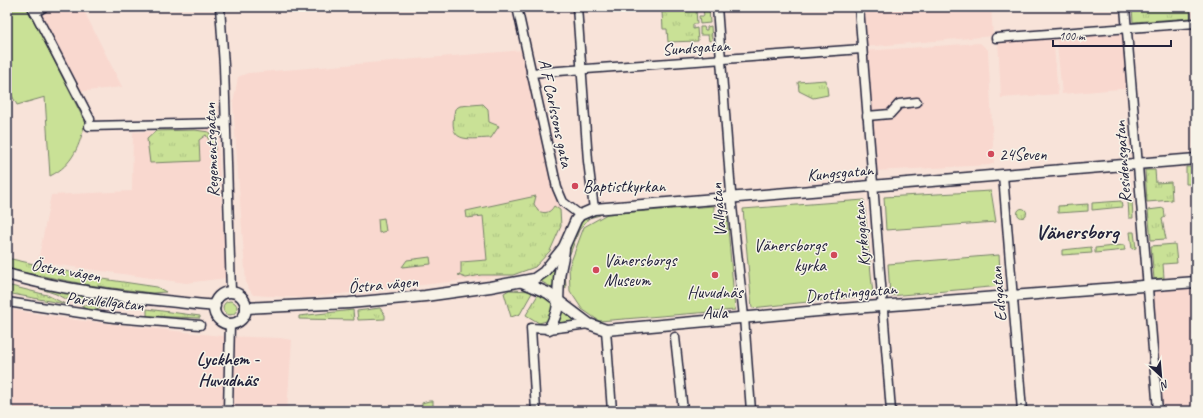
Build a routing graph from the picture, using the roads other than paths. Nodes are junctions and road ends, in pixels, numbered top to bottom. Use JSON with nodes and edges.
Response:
{"nodes":[{"id":1,"x":44,"y":7,"type":"edge"},
{"id":2,"x":220,"y":7,"type":"edge"},
{"id":3,"x":517,"y":7,"type":"edge"},
{"id":4,"x":577,"y":7,"type":"edge"},
{"id":5,"x":717,"y":7,"type":"edge"},
{"id":6,"x":859,"y":7,"type":"edge"},
{"id":7,"x":1125,"y":7,"type":"edge"},
{"id":8,"x":33,"y":10,"type":"edge"},
{"id":9,"x":1196,"y":23,"type":"edge"},
{"id":10,"x":1127,"y":30,"type":"junction"},
{"id":11,"x":996,"y":38,"type":"dead end"},
{"id":12,"x":862,"y":49,"type":"junction"},
{"id":13,"x":721,"y":60,"type":"junction"},
{"id":14,"x":582,"y":70,"type":"junction"},
{"id":15,"x":531,"y":73,"type":"junction"},
{"id":16,"x":917,"y":102,"type":"dead end"},
{"id":17,"x":867,"y":116,"type":"junction"},
{"id":18,"x":225,"y":123,"type":"junction"},
{"id":19,"x":1195,"y":160,"type":"edge"},
{"id":20,"x":1137,"y":165,"type":"junction"},
{"id":21,"x":1003,"y":175,"type":"junction"},
{"id":22,"x":872,"y":185,"type":"junction"},
{"id":23,"x":732,"y":198,"type":"junction"},
{"id":24,"x":594,"y":209,"type":"junction"},
{"id":25,"x":580,"y":215,"type":"junction"},
{"id":26,"x":564,"y":247,"type":"junction"},
{"id":27,"x":7,"y":274,"type":"edge"},
{"id":28,"x":522,"y":282,"type":"junction"},
{"id":29,"x":1196,"y":282,"type":"edge"},
{"id":30,"x":1147,"y":287,"type":"junction"},
{"id":31,"x":231,"y":292,"type":"junction"},
{"id":32,"x":1013,"y":296,"type":"junction"},
{"id":33,"x":560,"y":300,"type":"junction"},
{"id":34,"x":7,"y":302,"type":"edge"},
{"id":35,"x":215,"y":306,"type":"junction"},
{"id":36,"x":883,"y":306,"type":"junction"},
{"id":37,"x":246,"y":308,"type":"junction"},
{"id":38,"x":744,"y":317,"type":"junction"},
{"id":39,"x":230,"y":324,"type":"junction"},
{"id":40,"x":589,"y":324,"type":"junction"},
{"id":41,"x":200,"y":325,"type":"dead end"},
{"id":42,"x":549,"y":329,"type":"junction"},
{"id":43,"x":606,"y":330,"type":"junction"},
{"id":44,"x":675,"y":337,"type":"dead end"},
{"id":45,"x":228,"y":411,"type":"edge"},
{"id":46,"x":536,"y":411,"type":"edge"},
{"id":47,"x":612,"y":411,"type":"edge"},
{"id":48,"x":683,"y":411,"type":"edge"},
{"id":49,"x":751,"y":411,"type":"edge"},
{"id":50,"x":891,"y":411,"type":"edge"},
{"id":51,"x":1022,"y":411,"type":"edge"},
{"id":52,"x":1158,"y":411,"type":"edge"}],
"edges":[{"from":1,"to":8,"type":"street"},
{"from":2,"to":18,"type":"street","name":"Regementsgatan"},
{"from":3,"to":15,"type":"street","name":"A F Carlssons gata"},
{"from":4,"to":14,"type":"street"},
{"from":5,"to":13,"type":"street","name":"Vallgatan"},
{"from":6,"to":12,"type":"street","name":"Kyrkogatan"},
{"from":7,"to":10,"type":"street","name":"Residensgatan"},
{"from":8,"to":18,"type":"street"},
{"from":9,"to":10,"type":"street"},
{"from":10,"to":11,"type":"street"},
{"from":10,"to":20,"type":"street","name":"Residensgatan"},
{"from":12,"to":13,"type":"street","name":"Sundsgatan"},
{"from":12,"to":17,"type":"street","name":"Kyrkogatan"},
{"from":13,"to":14,"type":"street","name":"Sundsgatan"},
{"from":13,"to":23,"type":"street","name":"Vallgatan"},
{"from":14,"to":15,"type":"street","name":"Sundsgatan"},
{"from":14,"to":24,"type":"street"},
{"from":15,"to":25,"type":"street","name":"A F Carlssons gata"},
{"from":16,"to":17,"type":"street"},
{"from":17,"to":22,"type":"street","name":"Kyrkogatan"},
{"from":18,"to":31,"type":"street","name":"Regementsgatan"},
{"from":19,"to":20,"type":"street","name":"Kungsgatan"},
{"from":20,"to":21,"type":"street","name":"Kungsgatan"},
{"from":20,"to":30,"type":"street","name":"Residensgatan"},
{"from":21,"to":22,"type":"street","name":"Kungsgatan"},
{"from":21,"to":32,"type":"street","name":"Edsgatan"},
{"from":22,"to":23,"type":"street","name":"Kungsgatan"},
{"from":22,"to":36,"type":"street","name":"Kyrkogatan"},
{"from":23,"to":24,"type":"street","name":"Kungsgatan"},
{"from":23,"to":38,"type":"street","name":"Vallgatan"},
{"from":24,"to":25,"type":"street","name":"Kungsgatan"},
{"from":25,"to":26,"type":"street"},
{"from":26,"to":28,"type":"street"},
{"from":26,"to":33,"type":"street"},
{"from":27,"to":35,"type":"street","name":"Östra vägen"},
{"from":28,"to":33,"type":"street","name":"Drottninggatan"},
{"from":28,"to":37,"type":"street","name":"Östra vägen"},
{"from":29,"to":30,"type":"street","name":"Drottninggatan"},
{"from":30,"to":32,"type":"street","name":"Drottninggatan"},
{"from":30,"to":52,"type":"street","name":"Residensgatan"},
{"from":31,"to":35,"type":"street"},
{"from":31,"to":37,"type":"street"},
{"from":32,"to":36,"type":"street","name":"Drottninggatan"},
{"from":32,"to":51,"type":"street","name":"Edsgatan"},
{"from":33,"to":40,"type":"street","name":"Drottninggatan"},
{"from":33,"to":42,"type":"street"},
{"from":34,"to":41,"type":"street","name":"Parallellgatan"},
{"from":35,"to":39,"type":"street"},
{"from":36,"to":38,"type":"street","name":"Drottninggatan"},
{"from":36,"to":50,"type":"street","name":"Kyrkogatan"},
{"from":37,"to":39,"type":"street"},
{"from":38,"to":43,"type":"street","name":"Drottninggatan"},
{"from":38,"to":49,"type":"street","name":"Vallgatan"},
{"from":39,"to":45,"type":"street"},
{"from":40,"to":42,"type":"street"},
{"from":40,"to":43,"type":"street","name":"Drottninggatan"},
{"from":42,"to":46,"type":"street"},
{"from":43,"to":47,"type":"street"},
{"from":44,"to":48,"type":"street"}]}
